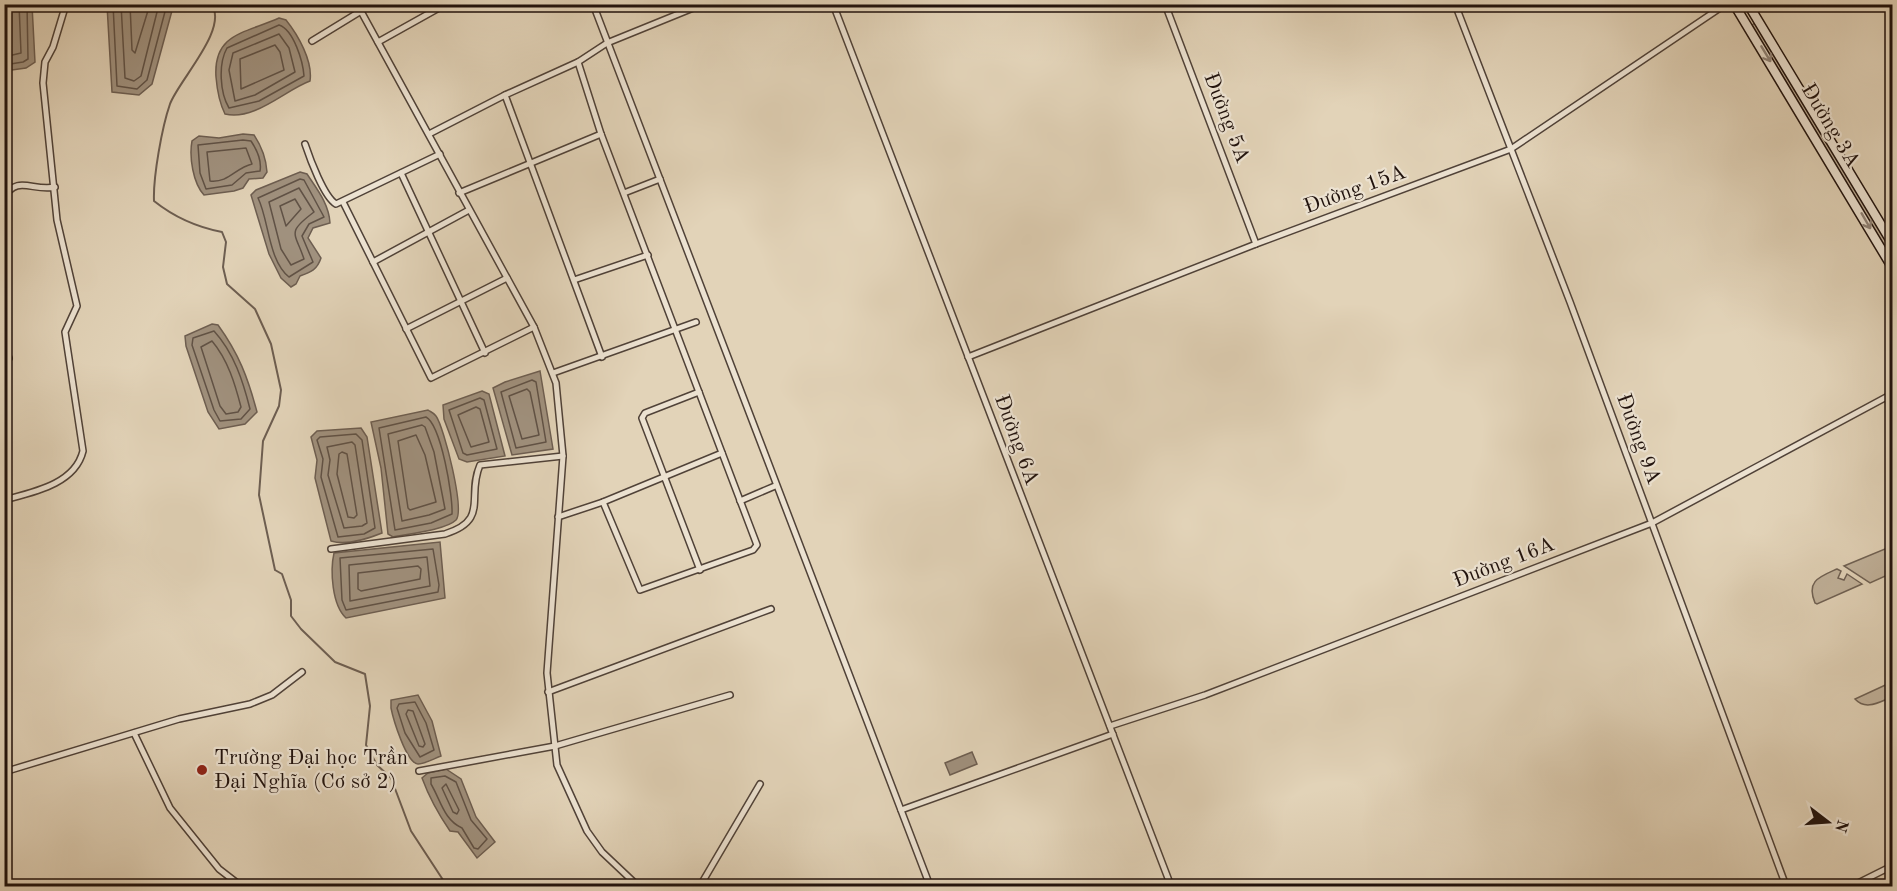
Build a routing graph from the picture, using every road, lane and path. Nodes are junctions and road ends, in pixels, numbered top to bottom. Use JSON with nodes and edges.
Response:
{"nodes":[{"id":1,"x":66,"y":4,"type":"edge"},
{"id":2,"x":357,"y":4,"type":"edge"},
{"id":3,"x":446,"y":4,"type":"edge"},
{"id":4,"x":593,"y":4,"type":"edge"},
{"id":5,"x":703,"y":4,"type":"edge"},
{"id":6,"x":833,"y":4,"type":"edge"},
{"id":7,"x":1166,"y":4,"type":"edge"},
{"id":8,"x":1455,"y":4,"type":"edge"},
{"id":9,"x":1726,"y":4,"type":"edge"},
{"id":10,"x":1734,"y":4,"type":"edge"},
{"id":11,"x":1748,"y":4,"type":"edge"},
{"id":12,"x":361,"y":11,"type":"junction"},
{"id":13,"x":312,"y":41,"type":"dead end"},
{"id":14,"x":378,"y":42,"type":"junction"},
{"id":15,"x":607,"y":43,"type":"junction"},
{"id":16,"x":578,"y":62,"type":"junction"},
{"id":17,"x":505,"y":95,"type":"junction"},
{"id":18,"x":429,"y":134,"type":"junction"},
{"id":19,"x":601,"y":134,"type":"junction"},
{"id":20,"x":305,"y":144,"type":"dead end"},
{"id":21,"x":1511,"y":149,"type":"junction"},
{"id":22,"x":440,"y":154,"type":"junction"},
{"id":23,"x":531,"y":162,"type":"junction"},
{"id":24,"x":401,"y":173,"type":"junction"},
{"id":25,"x":660,"y":179,"type":"junction"},
{"id":26,"x":55,"y":187,"type":"junction"},
{"id":27,"x":624,"y":192,"type":"junction"},
{"id":28,"x":459,"y":193,"type":"junction"},
{"id":29,"x":4,"y":198,"type":"edge"},
{"id":30,"x":343,"y":202,"type":"junction"},
{"id":31,"x":469,"y":210,"type":"junction"},
{"id":32,"x":428,"y":232,"type":"junction"},
{"id":33,"x":1893,"y":243,"type":"edge"},
{"id":34,"x":1256,"y":244,"type":"junction"},
{"id":35,"x":648,"y":255,"type":"junction"},
{"id":36,"x":373,"y":262,"type":"junction"},
{"id":37,"x":1893,"y":267,"type":"edge"},
{"id":38,"x":507,"y":278,"type":"junction"},
{"id":39,"x":574,"y":280,"type":"junction"},
{"id":40,"x":460,"y":303,"type":"junction"},
{"id":41,"x":696,"y":322,"type":"dead end"},
{"id":42,"x":534,"y":327,"type":"junction"},
{"id":43,"x":406,"y":329,"type":"junction"},
{"id":44,"x":676,"y":330,"type":"junction"},
{"id":45,"x":485,"y":353,"type":"junction"},
{"id":46,"x":602,"y":357,"type":"junction"},
{"id":47,"x":968,"y":357,"type":"junction"},
{"id":48,"x":553,"y":373,"type":"junction"},
{"id":49,"x":699,"y":392,"type":"junction"},
{"id":50,"x":1893,"y":394,"type":"edge"},
{"id":51,"x":722,"y":453,"type":"junction"},
{"id":52,"x":562,"y":456,"type":"junction"},
{"id":53,"x":664,"y":477,"type":"junction"},
{"id":54,"x":775,"y":486,"type":"junction"},
{"id":55,"x":4,"y":500,"type":"edge"},
{"id":56,"x":740,"y":501,"type":"junction"},
{"id":57,"x":603,"y":502,"type":"junction"},
{"id":58,"x":558,"y":517,"type":"junction"},
{"id":59,"x":1652,"y":523,"type":"junction"},
{"id":60,"x":331,"y":549,"type":"dead end"},
{"id":61,"x":700,"y":570,"type":"junction"},
{"id":62,"x":771,"y":609,"type":"dead end"},
{"id":63,"x":302,"y":672,"type":"dead end"},
{"id":64,"x":548,"y":692,"type":"junction"},
{"id":65,"x":730,"y":695,"type":"dead end"},
{"id":66,"x":1110,"y":726,"type":"junction"},
{"id":67,"x":134,"y":733,"type":"junction"},
{"id":68,"x":1113,"y":734,"type":"junction"},
{"id":69,"x":555,"y":746,"type":"junction"},
{"id":70,"x":419,"y":771,"type":"dead end"},
{"id":71,"x":4,"y":772,"type":"edge"},
{"id":72,"x":760,"y":784,"type":"dead end"},
{"id":73,"x":901,"y":810,"type":"junction"},
{"id":74,"x":1893,"y":866,"type":"edge"},
{"id":75,"x":241,"y":886,"type":"edge"},
{"id":76,"x":638,"y":886,"type":"edge"},
{"id":77,"x":700,"y":886,"type":"edge"},
{"id":78,"x":930,"y":886,"type":"edge"},
{"id":79,"x":1170,"y":886,"type":"edge"},
{"id":80,"x":1786,"y":886,"type":"edge"},
{"id":81,"x":1852,"y":886,"type":"edge"}],
"edges":[{"from":1,"to":26,"type":"street"},
{"from":2,"to":12,"type":"street"},
{"from":3,"to":14,"type":"street"},
{"from":4,"to":15,"type":"street"},
{"from":5,"to":15,"type":"street"},
{"from":6,"to":47,"type":"street","name":"Đường 6A"},
{"from":7,"to":34,"type":"street","name":"Đường 5A"},
{"from":8,"to":21,"type":"street","name":"Đường 9A"},
{"from":9,"to":21,"type":"street","name":"Đường 15A"},
{"from":10,"to":37,"type":"street","name":"Đường 3A","one_way":true},
{"from":11,"to":33,"type":"street","name":"Đường 3A"},
{"from":12,"to":13,"type":"street"},
{"from":12,"to":14,"type":"street"},
{"from":14,"to":18,"type":"street"},
{"from":15,"to":16,"type":"street"},
{"from":15,"to":25,"type":"street"},
{"from":16,"to":17,"type":"street"},
{"from":16,"to":19,"type":"street"},
{"from":17,"to":18,"type":"street"},
{"from":17,"to":23,"type":"street"},
{"from":18,"to":22,"type":"street"},
{"from":19,"to":23,"type":"street"},
{"from":19,"to":27,"type":"street"},
{"from":20,"to":30,"type":"street"},
{"from":21,"to":34,"type":"street","name":"Đường 15A"},
{"from":21,"to":59,"type":"street","name":"Đường 9A"},
{"from":22,"to":24,"type":"street"},
{"from":22,"to":28,"type":"street"},
{"from":23,"to":28,"type":"street"},
{"from":23,"to":39,"type":"street"},
{"from":24,"to":30,"type":"street"},
{"from":24,"to":32,"type":"street"},
{"from":25,"to":27,"type":"street"},
{"from":25,"to":54,"type":"street"},
{"from":26,"to":29,"type":"street"},
{"from":26,"to":55,"type":"street"},
{"from":27,"to":35,"type":"street"},
{"from":28,"to":31,"type":"street"},
{"from":30,"to":36,"type":"street"},
{"from":31,"to":32,"type":"street"},
{"from":31,"to":38,"type":"street"},
{"from":32,"to":36,"type":"street"},
{"from":32,"to":40,"type":"street"},
{"from":34,"to":47,"type":"street","name":"Đường 15A"},
{"from":35,"to":39,"type":"street"},
{"from":35,"to":44,"type":"street"},
{"from":36,"to":43,"type":"street"},
{"from":38,"to":40,"type":"street"},
{"from":38,"to":42,"type":"street"},
{"from":39,"to":46,"type":"street"},
{"from":40,"to":43,"type":"street"},
{"from":40,"to":45,"type":"street"},
{"from":41,"to":44,"type":"street"},
{"from":42,"to":45,"type":"street"},
{"from":42,"to":48,"type":"street"},
{"from":43,"to":45,"type":"street"},
{"from":44,"to":46,"type":"street"},
{"from":44,"to":49,"type":"street"},
{"from":46,"to":48,"type":"street"},
{"from":47,"to":66,"type":"street","name":"Đường 6A"},
{"from":48,"to":52,"type":"street"},
{"from":49,"to":51,"type":"street"},
{"from":49,"to":53,"type":"street"},
{"from":50,"to":59,"type":"street","name":"Đường 16A"},
{"from":51,"to":53,"type":"street"},
{"from":51,"to":56,"type":"street"},
{"from":52,"to":58,"type":"street"},
{"from":52,"to":60,"type":"street"},
{"from":53,"to":57,"type":"street"},
{"from":53,"to":61,"type":"street"},
{"from":54,"to":56,"type":"street"},
{"from":54,"to":73,"type":"street"},
{"from":56,"to":61,"type":"street"},
{"from":57,"to":58,"type":"street"},
{"from":57,"to":61,"type":"street"},
{"from":58,"to":64,"type":"street"},
{"from":59,"to":66,"type":"street","name":"Đường 16A"},
{"from":59,"to":80,"type":"street","name":"Đường 9A"},
{"from":62,"to":64,"type":"street"},
{"from":63,"to":67,"type":"street"},
{"from":64,"to":69,"type":"street"},
{"from":65,"to":69,"type":"street"},
{"from":66,"to":68,"type":"street","name":"Đường 6A"},
{"from":67,"to":71,"type":"street"},
{"from":67,"to":75,"type":"street"},
{"from":68,"to":73,"type":"street"},
{"from":68,"to":79,"type":"street","name":"Đường 6A"},
{"from":69,"to":70,"type":"street"},
{"from":69,"to":76,"type":"street"},
{"from":72,"to":77,"type":"street"},
{"from":73,"to":78,"type":"street"},
{"from":74,"to":81,"type":"street"}]}
